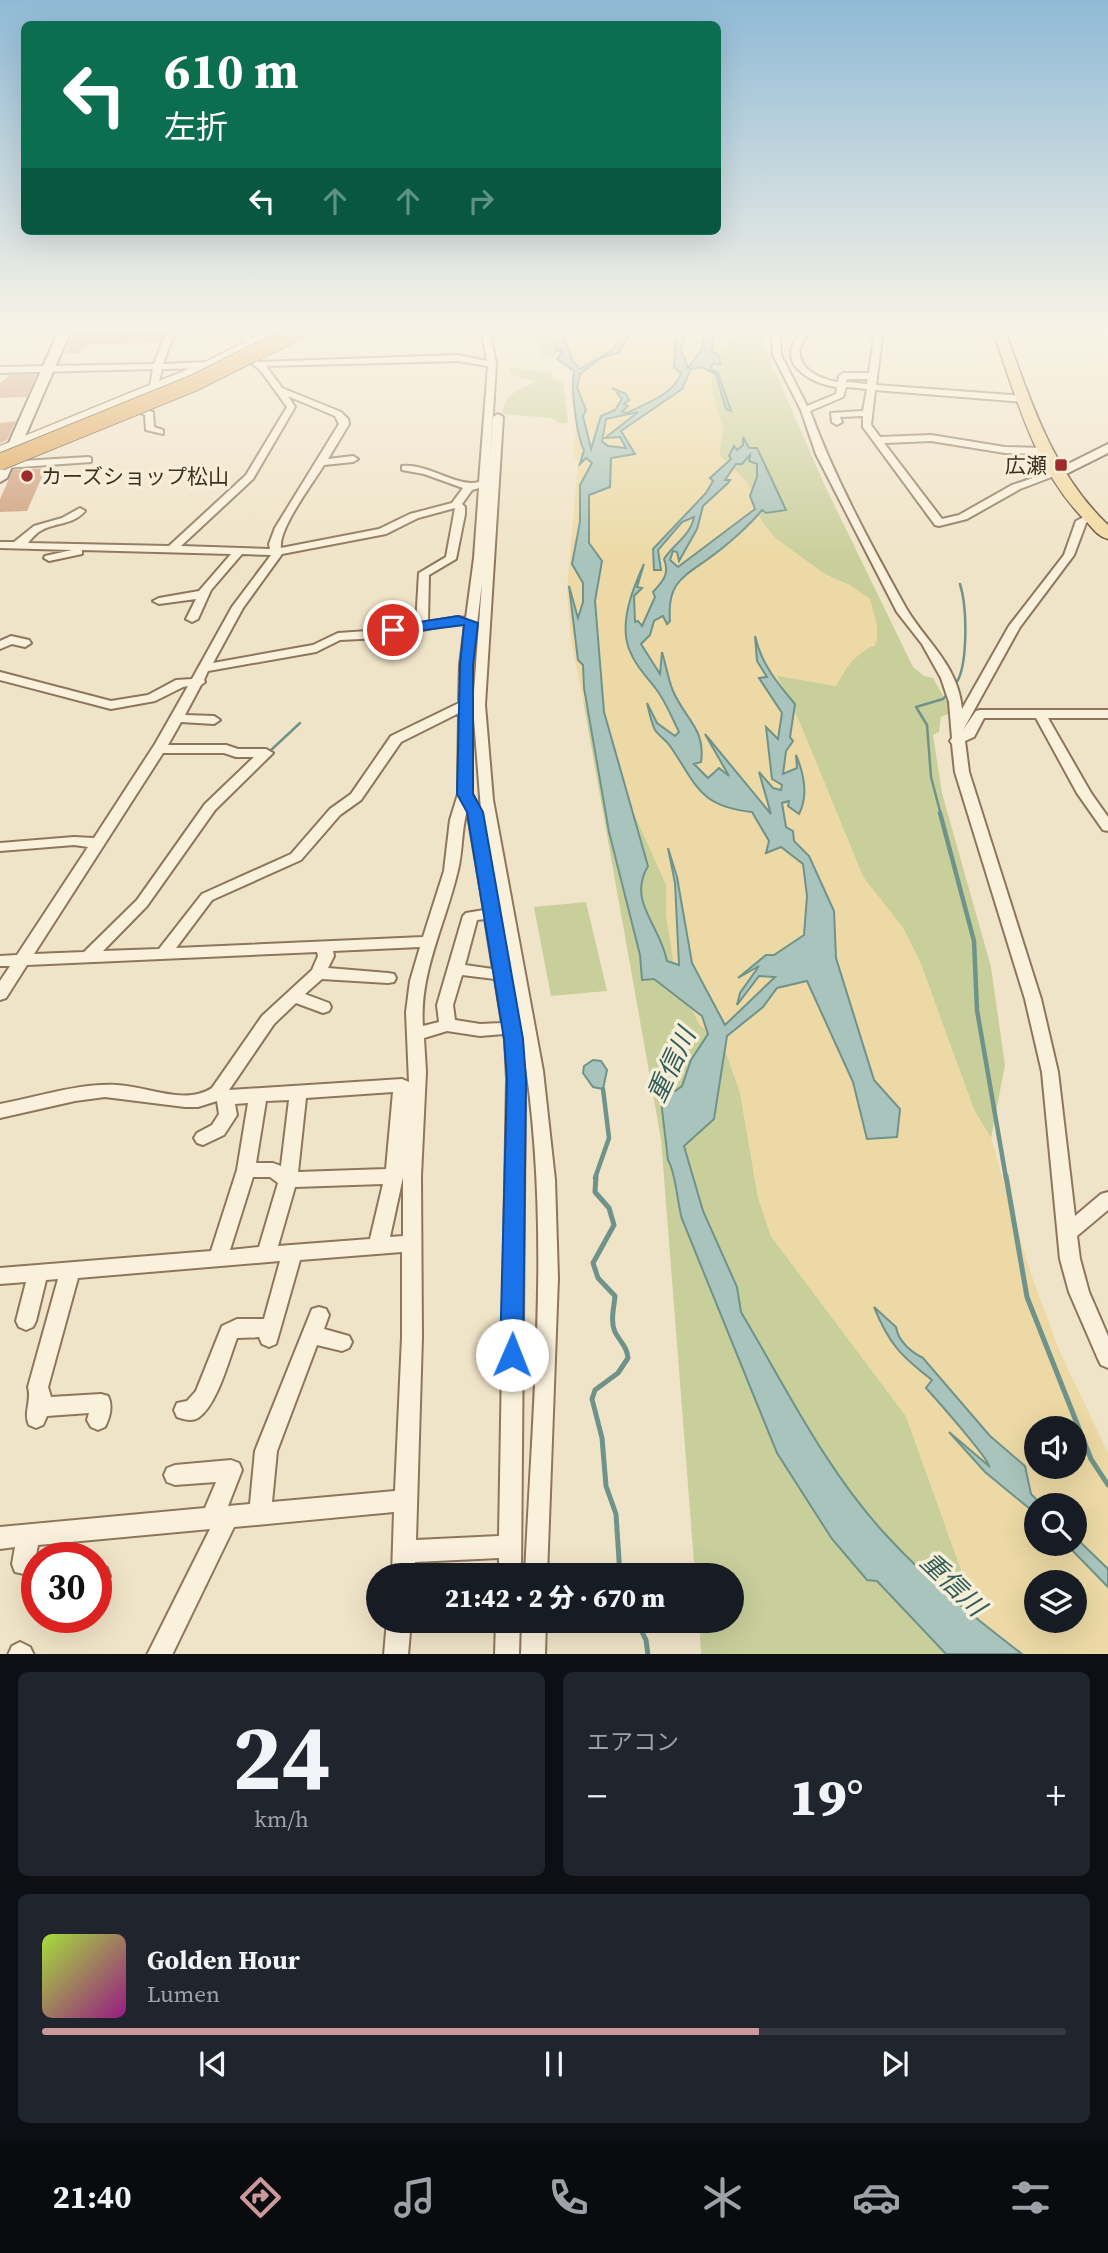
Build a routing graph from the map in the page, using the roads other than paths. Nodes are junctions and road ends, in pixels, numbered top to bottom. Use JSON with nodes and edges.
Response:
{"nodes":[{"id":1,"x":33,"y":405,"type":"edge"},
{"id":2,"x":110,"y":405,"type":"edge"},
{"id":3,"x":126,"y":405,"type":"edge"},
{"id":4,"x":138,"y":405,"type":"edge"},
{"id":5,"x":153,"y":405,"type":"edge"},
{"id":6,"x":290,"y":405,"type":"edge"},
{"id":7,"x":314,"y":405,"type":"edge"},
{"id":8,"x":489,"y":405,"type":"edge"},
{"id":9,"x":498,"y":405,"type":"edge"},
{"id":10,"x":803,"y":405,"type":"edge"},
{"id":11,"x":816,"y":405,"type":"edge"},
{"id":12,"x":828,"y":405,"type":"dead end"},
{"id":13,"x":869,"y":405,"type":"edge"},
{"id":14,"x":1026,"y":405,"type":"edge"},
{"id":15,"x":141,"y":410,"type":"junction"},
{"id":16,"x":805,"y":410,"type":"junction"},
{"id":17,"x":868,"y":413,"type":"junction"},
{"id":18,"x":848,"y":414,"type":"junction"},
{"id":19,"x":837,"y":422,"type":"dead end"},
{"id":20,"x":160,"y":432,"type":"dead end"},
{"id":21,"x":878,"y":440,"type":"junction"},
{"id":22,"x":17,"y":444,"type":"junction"},
{"id":23,"x":1108,"y":448,"type":"edge"},
{"id":24,"x":1045,"y":451,"type":"junction"},
{"id":25,"x":353,"y":459,"type":"dead end"},
{"id":26,"x":1,"y":460,"type":"edge"},
{"id":27,"x":88,"y":460,"type":"dead end"},
{"id":28,"x":321,"y":462,"type":"junction"},
{"id":29,"x":405,"y":468,"type":"dead end"},
{"id":30,"x":1058,"y":473,"type":"junction"},
{"id":31,"x":0,"y":478,"type":"edge"},
{"id":32,"x":484,"y":484,"type":"junction"},
{"id":33,"x":469,"y":487,"type":"junction"},
{"id":34,"x":456,"y":505,"type":"junction"},
{"id":35,"x":80,"y":511,"type":"dead end"},
{"id":36,"x":1088,"y":518,"type":"junction"},
{"id":37,"x":1108,"y":534,"type":"edge"},
{"id":38,"x":0,"y":545,"type":"edge"},
{"id":39,"x":17,"y":545,"type":"junction"},
{"id":40,"x":94,"y":546,"type":"junction"},
{"id":41,"x":174,"y":547,"type":"junction"},
{"id":42,"x":239,"y":551,"type":"junction"},
{"id":43,"x":277,"y":552,"type":"junction"},
{"id":44,"x":49,"y":558,"type":"dead end"},
{"id":45,"x":204,"y":594,"type":"junction"},
{"id":46,"x":159,"y":601,"type":"dead end"},
{"id":47,"x":192,"y":619,"type":"dead end"},
{"id":48,"x":471,"y":623,"type":"junction"},
{"id":49,"x":422,"y":626,"type":"junction"},
{"id":50,"x":25,"y":643,"type":"dead end"},
{"id":51,"x":0,"y":645,"type":"edge"},
{"id":52,"x":207,"y":668,"type":"junction"},
{"id":53,"x":0,"y":676,"type":"edge"},
{"id":54,"x":199,"y":681,"type":"junction"},
{"id":55,"x":465,"y":705,"type":"junction"},
{"id":56,"x":1108,"y":712,"type":"edge"},
{"id":57,"x":1040,"y":714,"type":"junction"},
{"id":58,"x":176,"y":718,"type":"junction"},
{"id":59,"x":214,"y":720,"type":"dead end"},
{"id":60,"x":956,"y":736,"type":"junction"},
{"id":61,"x":159,"y":749,"type":"junction"},
{"id":62,"x":482,"y":766,"type":"junction"},
{"id":63,"x":465,"y":794,"type":"junction"},
{"id":64,"x":1108,"y":827,"type":"edge"},
{"id":65,"x":97,"y":843,"type":"junction"},
{"id":66,"x":0,"y":847,"type":"edge"},
{"id":67,"x":492,"y":914,"type":"junction"},
{"id":68,"x":429,"y":942,"type":"junction"},
{"id":69,"x":324,"y":947,"type":"junction"},
{"id":70,"x":163,"y":954,"type":"junction"},
{"id":71,"x":88,"y":958,"type":"junction"},
{"id":72,"x":0,"y":961,"type":"edge"},
{"id":73,"x":21,"y":961,"type":"junction"},
{"id":74,"x":454,"y":969,"type":"junction"},
{"id":75,"x":318,"y":973,"type":"junction"},
{"id":76,"x":502,"y":975,"type":"junction"},
{"id":77,"x":388,"y":978,"type":"dead end"},
{"id":78,"x":0,"y":993,"type":"edge"},
{"id":79,"x":293,"y":996,"type":"junction"},
{"id":80,"x":323,"y":1007,"type":"dead end"},
{"id":81,"x":447,"y":1025,"type":"junction"},
{"id":82,"x":512,"y":1028,"type":"junction"},
{"id":83,"x":416,"y":1034,"type":"junction"},
{"id":84,"x":298,"y":1093,"type":"junction"},
{"id":85,"x":222,"y":1095,"type":"junction"},
{"id":86,"x":258,"y":1096,"type":"junction"},
{"id":87,"x":0,"y":1111,"type":"edge"},
{"id":88,"x":203,"y":1138,"type":"dead end"},
{"id":89,"x":246,"y":1170,"type":"junction"},
{"id":90,"x":394,"y":1176,"type":"junction"},
{"id":91,"x":288,"y":1180,"type":"junction"},
{"id":92,"x":1108,"y":1199,"type":"edge"},
{"id":93,"x":1066,"y":1234,"type":"junction"},
{"id":94,"x":412,"y":1243,"type":"junction"},
{"id":95,"x":378,"y":1246,"type":"junction"},
{"id":96,"x":292,"y":1252,"type":"junction"},
{"id":97,"x":266,"y":1255,"type":"junction"},
{"id":98,"x":218,"y":1259,"type":"junction"},
{"id":99,"x":70,"y":1271,"type":"junction"},
{"id":100,"x":38,"y":1273,"type":"junction"},
{"id":101,"x":0,"y":1276,"type":"edge"},
{"id":102,"x":319,"y":1315,"type":"dead end"},
{"id":103,"x":26,"y":1321,"type":"dead end"},
{"id":104,"x":311,"y":1335,"type":"junction"},
{"id":105,"x":342,"y":1342,"type":"dead end"},
{"id":106,"x":1108,"y":1359,"type":"edge"},
{"id":107,"x":184,"y":1410,"type":"dead end"},
{"id":108,"x":99,"y":1420,"type":"dead end"},
{"id":109,"x":175,"y":1475,"type":"dead end"},
{"id":110,"x":407,"y":1500,"type":"junction"},
{"id":111,"x":260,"y":1515,"type":"junction"},
{"id":112,"x":219,"y":1519,"type":"junction"},
{"id":113,"x":29,"y":1536,"type":"junction"},
{"id":114,"x":0,"y":1538,"type":"edge"},
{"id":115,"x":28,"y":1542,"type":"edge"},
{"id":116,"x":510,"y":1546,"type":"junction"},
{"id":117,"x":403,"y":1563,"type":"edge"},
{"id":118,"x":409,"y":1563,"type":"edge"},
{"id":119,"x":510,"y":1563,"type":"edge"},
{"id":120,"x":536,"y":1563,"type":"edge"},
{"id":121,"x":398,"y":1633,"type":"edge"},
{"id":122,"x":507,"y":1633,"type":"edge"},
{"id":123,"x":534,"y":1633,"type":"edge"},
{"id":124,"x":159,"y":1654,"type":"edge"},
{"id":125,"x":396,"y":1654,"type":"edge"},
{"id":126,"x":506,"y":1654,"type":"edge"},
{"id":127,"x":533,"y":1654,"type":"edge"}],
"edges":[{"from":1,"to":22,"type":"main road"},
{"from":2,"to":22,"type":"street"},
{"from":3,"to":26,"type":"highway"},
{"from":4,"to":26,"type":"highway","bridge":true},
{"from":5,"to":15,"type":"street"},
{"from":6,"to":41,"type":"street"},
{"from":7,"to":28,"type":"street"},
{"from":8,"to":32,"type":"street"},
{"from":9,"to":62,"type":"street"},
{"from":10,"to":16,"type":"street"},
{"from":11,"to":16,"type":"street"},
{"from":12,"to":18,"type":"street"},
{"from":13,"to":17,"type":"street"},
{"from":14,"to":24,"type":"main road"},
{"from":15,"to":20,"type":"street"},
{"from":15,"to":26,"type":"street"},
{"from":16,"to":60,"type":"street"},
{"from":17,"to":18,"type":"street"},
{"from":17,"to":21,"type":"street"},
{"from":18,"to":19,"type":"street"},
{"from":21,"to":24,"type":"street"},
{"from":21,"to":30,"type":"street"},
{"from":22,"to":26,"type":"main road"},
{"from":23,"to":30,"type":"main road"},
{"from":24,"to":30,"type":"main road"},
{"from":25,"to":28,"type":"street"},
{"from":26,"to":27,"type":"street"},
{"from":26,"to":31,"type":"main road"},
{"from":28,"to":43,"type":"street"},
{"from":29,"to":33,"type":"street"},
{"from":30,"to":36,"type":"main road"},
{"from":32,"to":33,"type":"street"},
{"from":32,"to":48,"type":"street"},
{"from":33,"to":34,"type":"street"},
{"from":34,"to":43,"type":"street"},
{"from":34,"to":49,"type":"street"},
{"from":35,"to":39,"type":"street"},
{"from":36,"to":37,"type":"main road"},
{"from":36,"to":60,"type":"street"},
{"from":38,"to":39,"type":"street"},
{"from":39,"to":40,"type":"street"},
{"from":40,"to":41,"type":"street"},
{"from":40,"to":44,"type":"street"},
{"from":41,"to":42,"type":"street"},
{"from":42,"to":43,"type":"street"},
{"from":42,"to":45,"type":"street"},
{"from":43,"to":52,"type":"street"},
{"from":45,"to":46,"type":"street"},
{"from":45,"to":47,"type":"street"},
{"from":48,"to":49,"type":"street"},
{"from":48,"to":55,"type":"street"},
{"from":49,"to":52,"type":"street"},
{"from":50,"to":51,"type":"street"},
{"from":52,"to":54,"type":"street"},
{"from":53,"to":54,"type":"street"},
{"from":54,"to":58,"type":"street"},
{"from":55,"to":63,"type":"street"},
{"from":55,"to":70,"type":"street"},
{"from":56,"to":57,"type":"street"},
{"from":57,"to":60,"type":"street"},
{"from":57,"to":64,"type":"street"},
{"from":58,"to":59,"type":"street"},
{"from":58,"to":61,"type":"street"},
{"from":60,"to":93,"type":"street"},
{"from":61,"to":65,"type":"street"},
{"from":61,"to":71,"type":"street"},
{"from":62,"to":63,"type":"street"},
{"from":62,"to":120,"type":"street"},
{"from":63,"to":67,"type":"street"},
{"from":63,"to":68,"type":"street"},
{"from":65,"to":66,"type":"street"},
{"from":65,"to":73,"type":"street"},
{"from":67,"to":74,"type":"street"},
{"from":67,"to":76,"type":"street"},
{"from":68,"to":69,"type":"street"},
{"from":68,"to":83,"type":"street"},
{"from":69,"to":70,"type":"street"},
{"from":69,"to":75,"type":"street"},
{"from":70,"to":71,"type":"street"},
{"from":71,"to":73,"type":"street"},
{"from":72,"to":73,"type":"street"},
{"from":73,"to":78,"type":"street"},
{"from":74,"to":76,"type":"street"},
{"from":74,"to":81,"type":"street"},
{"from":75,"to":77,"type":"street"},
{"from":75,"to":79,"type":"street"},
{"from":76,"to":82,"type":"street"},
{"from":79,"to":80,"type":"street"},
{"from":79,"to":85,"type":"street"},
{"from":81,"to":82,"type":"street"},
{"from":81,"to":83,"type":"street"},
{"from":82,"to":116,"type":"street"},
{"from":83,"to":94,"type":"street"},
{"from":84,"to":86,"type":"street"},
{"from":84,"to":90,"type":"street"},
{"from":84,"to":91,"type":"street"},
{"from":85,"to":86,"type":"street"},
{"from":85,"to":87,"type":"street"},
{"from":85,"to":88,"type":"street"},
{"from":86,"to":89,"type":"street"},
{"from":89,"to":91,"type":"street"},
{"from":89,"to":98,"type":"street"},
{"from":90,"to":91,"type":"street"},
{"from":90,"to":95,"type":"street"},
{"from":91,"to":97,"type":"street"},
{"from":92,"to":93,"type":"street"},
{"from":93,"to":106,"type":"street"},
{"from":94,"to":95,"type":"street"},
{"from":94,"to":110,"type":"street"},
{"from":95,"to":96,"type":"street"},
{"from":96,"to":97,"type":"street"},
{"from":96,"to":107,"type":"street"},
{"from":97,"to":98,"type":"street"},
{"from":98,"to":99,"type":"street"},
{"from":99,"to":100,"type":"street"},
{"from":99,"to":108,"type":"street"},
{"from":100,"to":101,"type":"street"},
{"from":100,"to":103,"type":"street"},
{"from":102,"to":104,"type":"street"},
{"from":104,"to":105,"type":"street"},
{"from":104,"to":111,"type":"street"},
{"from":109,"to":112,"type":"street"},
{"from":110,"to":111,"type":"street"},
{"from":110,"to":117,"type":"street"},
{"from":111,"to":112,"type":"street"},
{"from":112,"to":113,"type":"street"},
{"from":112,"to":124,"type":"street"},
{"from":113,"to":114,"type":"street"},
{"from":113,"to":115,"type":"street"},
{"from":116,"to":118,"type":"street"},
{"from":116,"to":119,"type":"street"},
{"from":121,"to":125,"type":"street"},
{"from":122,"to":126,"type":"street"},
{"from":123,"to":127,"type":"street"}]}
